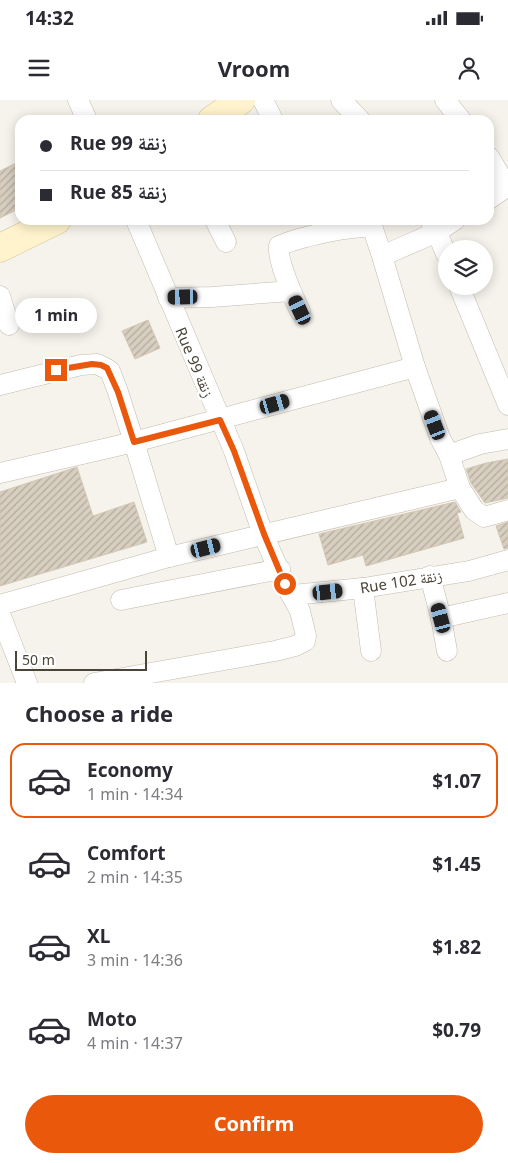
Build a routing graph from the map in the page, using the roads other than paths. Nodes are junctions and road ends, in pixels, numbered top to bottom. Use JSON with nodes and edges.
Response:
{"nodes":[{"id":1,"x":240,"y":100,"type":"edge"},
{"id":2,"x":263,"y":100,"type":"edge"},
{"id":3,"x":341,"y":100,"type":"edge"},
{"id":4,"x":445,"y":100,"type":"edge"},
{"id":5,"x":219,"y":115,"type":"edge"},
{"id":6,"x":270,"y":115,"type":"edge"},
{"id":7,"x":355,"y":115,"type":"edge"},
{"id":8,"x":457,"y":115,"type":"edge"},
{"id":9,"x":494,"y":165,"type":"edge"},
{"id":10,"x":508,"y":187,"type":"edge"},
{"id":11,"x":494,"y":196,"type":"edge"},
{"id":12,"x":49,"y":225,"type":"edge"},
{"id":13,"x":138,"y":225,"type":"edge"},
{"id":14,"x":218,"y":225,"type":"edge"},
{"id":15,"x":433,"y":226,"type":"edge"},
{"id":16,"x":324,"y":227,"type":"edge"},
{"id":17,"x":440,"y":240,"type":"edge"},
{"id":18,"x":226,"y":242,"type":"dead end"},
{"id":19,"x":0,"y":248,"type":"edge"},
{"id":20,"x":382,"y":256,"type":"junction"},
{"id":21,"x":291,"y":291,"type":"junction"},
{"id":22,"x":463,"y":295,"type":"edge"},
{"id":23,"x":0,"y":296,"type":"edge"},
{"id":24,"x":168,"y":298,"type":"junction"},
{"id":25,"x":300,"y":310,"type":"dead end"},
{"id":26,"x":9,"y":325,"type":"dead end"},
{"id":27,"x":415,"y":367,"type":"junction"},
{"id":28,"x":0,"y":385,"type":"edge"},
{"id":29,"x":508,"y":405,"type":"edge"},
{"id":30,"x":220,"y":420,"type":"junction"},
{"id":31,"x":508,"y":439,"type":"edge"},
{"id":32,"x":134,"y":442,"type":"junction"},
{"id":33,"x":449,"y":455,"type":"junction"},
{"id":34,"x":0,"y":473,"type":"edge"},
{"id":35,"x":460,"y":488,"type":"junction"},
{"id":36,"x":508,"y":510,"type":"edge"},
{"id":37,"x":264,"y":534,"type":"junction"},
{"id":38,"x":168,"y":557,"type":"junction"},
{"id":39,"x":508,"y":560,"type":"edge"},
{"id":40,"x":280,"y":569,"type":"junction"},
{"id":41,"x":430,"y":576,"type":"junction"},
{"id":42,"x":363,"y":588,"type":"junction"},
{"id":43,"x":293,"y":595,"type":"junction"},
{"id":44,"x":121,"y":600,"type":"dead end"},
{"id":45,"x":508,"y":602,"type":"edge"},
{"id":46,"x":0,"y":605,"type":"edge"},
{"id":47,"x":0,"y":614,"type":"edge"},
{"id":48,"x":441,"y":618,"type":"junction"},
{"id":49,"x":371,"y":651,"type":"dead end"},
{"id":50,"x":447,"y":651,"type":"dead end"},
{"id":51,"x":26,"y":683,"type":"edge"},
{"id":52,"x":94,"y":683,"type":"edge"}],
"edges":[{"from":1,"to":5,"type":"street"},
{"from":2,"to":6,"type":"street"},
{"from":3,"to":7,"type":"street"},
{"from":4,"to":8,"type":"street"},
{"from":9,"to":10,"type":"street"},
{"from":10,"to":11,"type":"street"},
{"from":12,"to":19,"type":"street"},
{"from":13,"to":24,"type":"street","name":"Rue 99 زنقة"},
{"from":14,"to":18,"type":"street"},
{"from":15,"to":17,"type":"street"},
{"from":15,"to":20,"type":"street"},
{"from":16,"to":20,"type":"street"},
{"from":16,"to":21,"type":"street"},
{"from":20,"to":27,"type":"street"},
{"from":21,"to":24,"type":"street"},
{"from":21,"to":25,"type":"street"},
{"from":22,"to":29,"type":"street"},
{"from":23,"to":26,"type":"street"},
{"from":24,"to":30,"type":"street","name":"Rue 99 زنقة"},
{"from":27,"to":30,"type":"street"},
{"from":27,"to":33,"type":"street"},
{"from":28,"to":32,"type":"street"},
{"from":30,"to":32,"type":"street"},
{"from":30,"to":37,"type":"street","name":"Rue 99 زنقة"},
{"from":31,"to":33,"type":"street"},
{"from":32,"to":34,"type":"street"},
{"from":32,"to":38,"type":"street"},
{"from":33,"to":35,"type":"street"},
{"from":35,"to":36,"type":"street"},
{"from":35,"to":37,"type":"street"},
{"from":37,"to":38,"type":"street"},
{"from":37,"to":40,"type":"street","name":"Rue 99 زنقة"},
{"from":38,"to":46,"type":"street"},
{"from":39,"to":41,"type":"street","name":"Rue 102 زنقة"},
{"from":40,"to":43,"type":"street","name":"Rue 99 زنقة"},
{"from":40,"to":44,"type":"street"},
{"from":41,"to":42,"type":"street","name":"Rue 102 زنقة"},
{"from":41,"to":48,"type":"street"},
{"from":42,"to":43,"type":"street","name":"Rue 102 زنقة"},
{"from":42,"to":49,"type":"street"},
{"from":43,"to":52,"type":"street","name":"Rue 99 زنقة"},
{"from":45,"to":48,"type":"street"},
{"from":47,"to":51,"type":"street"},
{"from":48,"to":50,"type":"street"}]}
